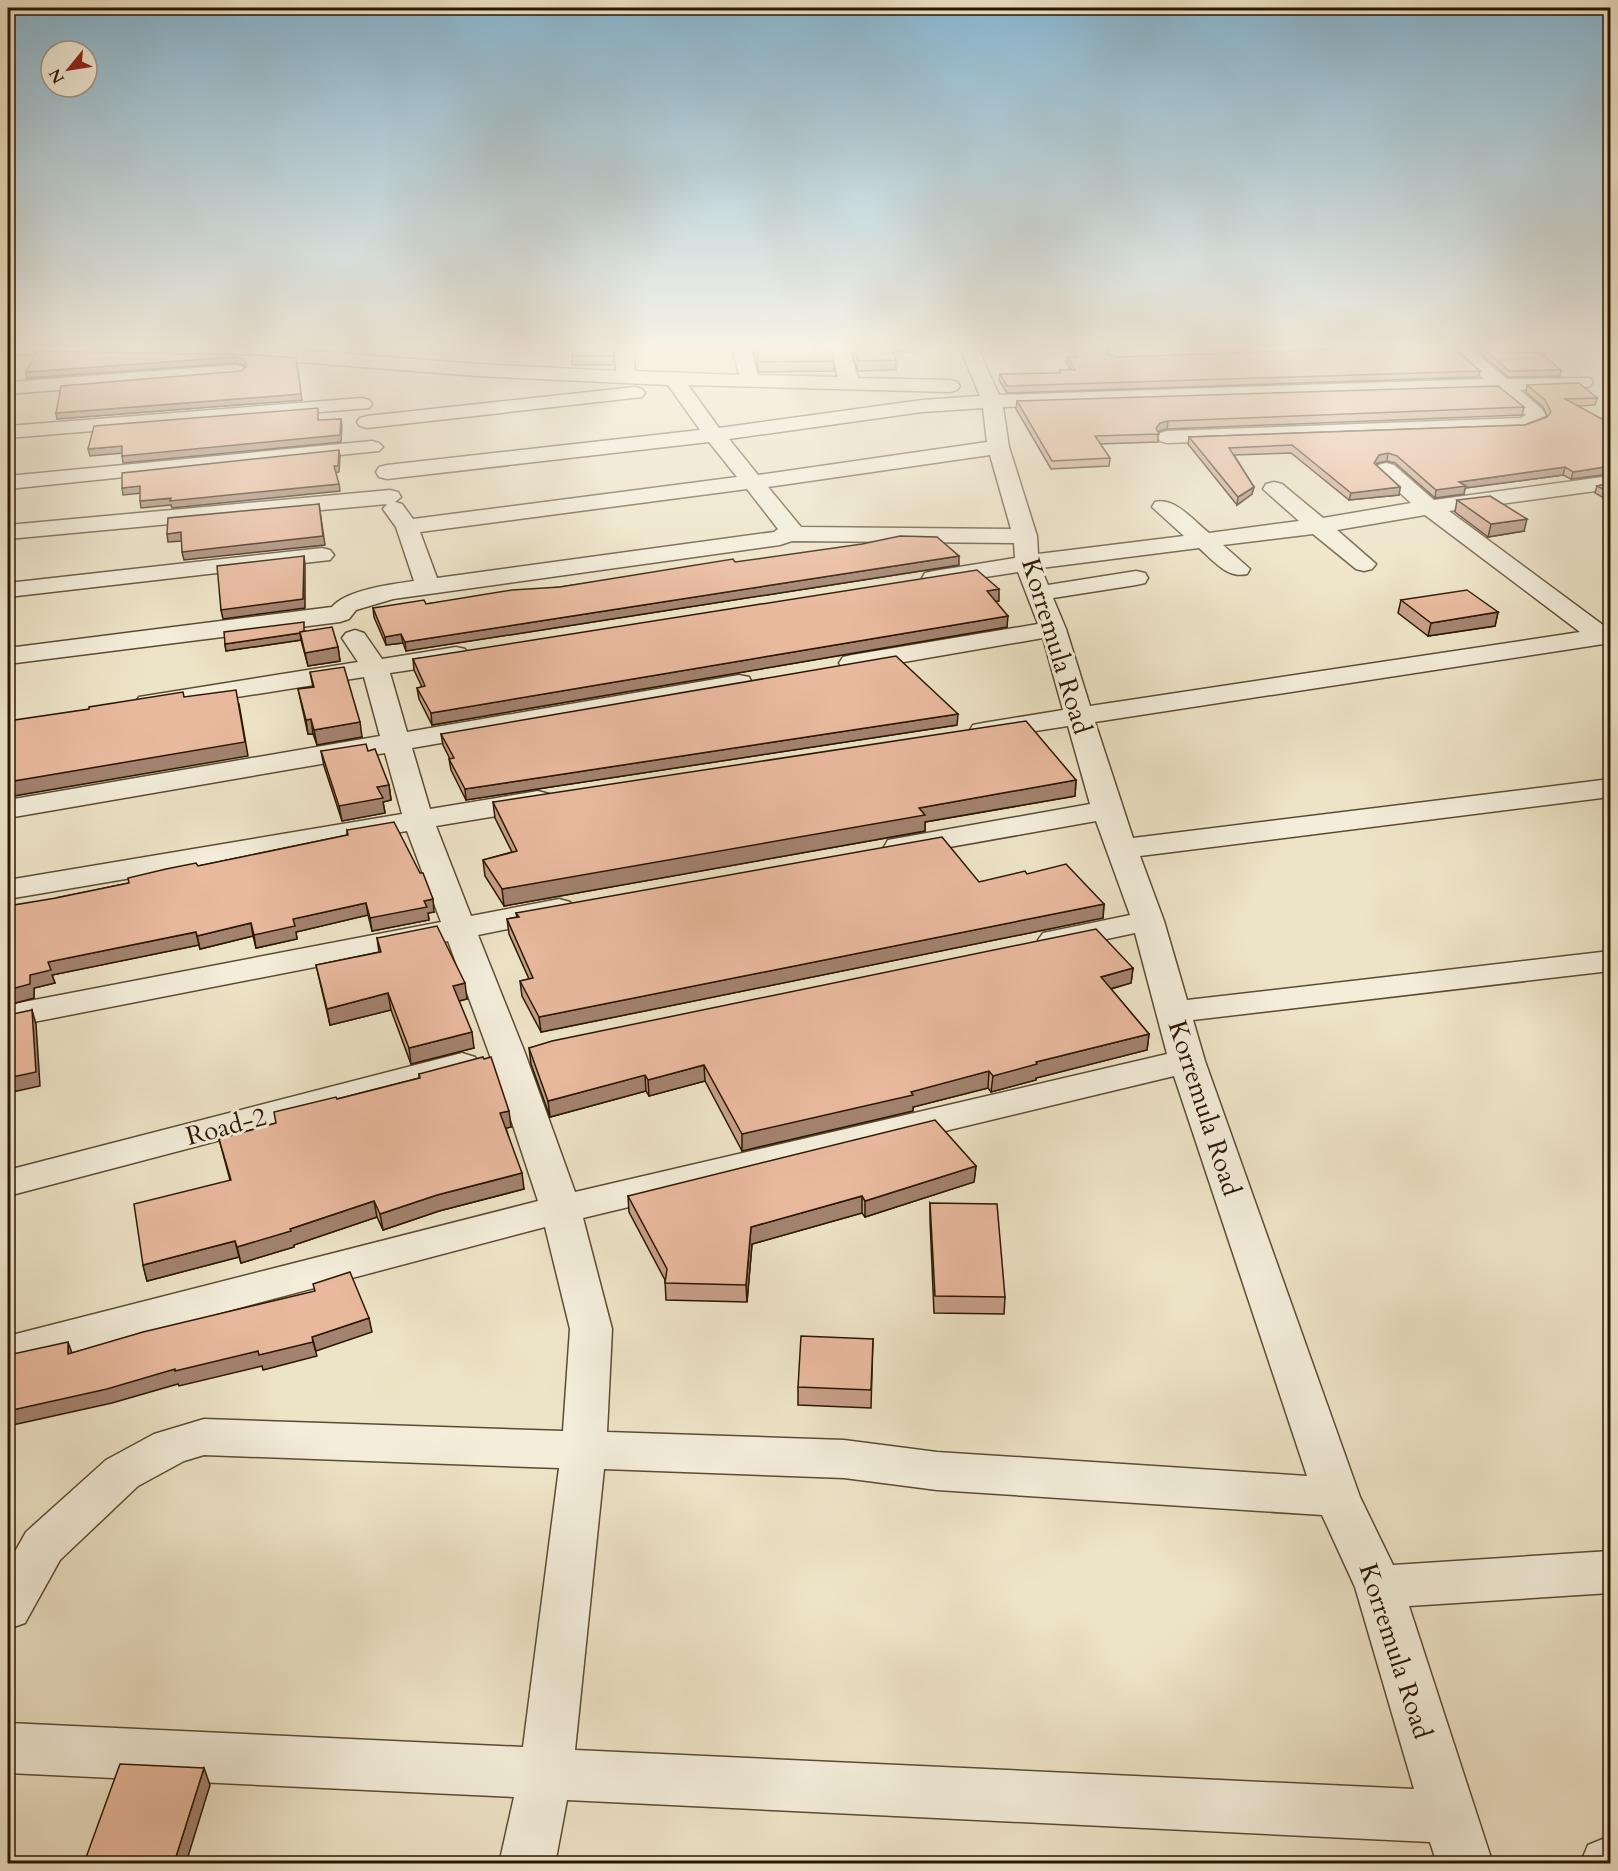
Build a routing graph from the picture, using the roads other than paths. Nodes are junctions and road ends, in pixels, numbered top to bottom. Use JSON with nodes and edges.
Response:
{"nodes":[{"id":1,"x":369,"y":433,"type":"edge"},
{"id":2,"x":726,"y":433,"type":"edge"},
{"id":3,"x":996,"y":433,"type":"edge"},
{"id":4,"x":1165,"y":433,"type":"edge"},
{"id":5,"x":1268,"y":433,"type":"edge"},
{"id":6,"x":714,"y":435,"type":"junction"},
{"id":7,"x":1167,"y":437,"type":"junction"},
{"id":8,"x":372,"y":447,"type":"junction"},
{"id":9,"x":998,"y":447,"type":"junction"},
{"id":10,"x":1179,"y":454,"type":"dead end"},
{"id":11,"x":1386,"y":470,"type":"edge"},
{"id":12,"x":387,"y":472,"type":"junction"},
{"id":13,"x":753,"y":482,"type":"junction"},
{"id":14,"x":1611,"y":482,"type":"edge"},
{"id":15,"x":8,"y":483,"type":"edge"},
{"id":16,"x":1274,"y":489,"type":"dead end"},
{"id":17,"x":390,"y":497,"type":"junction"},
{"id":18,"x":1163,"y":507,"type":"dead end"},
{"id":19,"x":1429,"y":507,"type":"junction"},
{"id":20,"x":1318,"y":526,"type":"junction"},
{"id":21,"x":406,"y":527,"type":"junction"},
{"id":22,"x":8,"y":532,"type":"edge"},
{"id":23,"x":790,"y":534,"type":"junction"},
{"id":24,"x":1202,"y":541,"type":"junction"},
{"id":25,"x":322,"y":555,"type":"dead end"},
{"id":26,"x":1031,"y":564,"type":"junction"},
{"id":27,"x":1364,"y":564,"type":"dead end"},
{"id":28,"x":1238,"y":569,"type":"dead end"},
{"id":29,"x":1136,"y":579,"type":"dead end"},
{"id":30,"x":911,"y":582,"type":"edge"},
{"id":31,"x":428,"y":587,"type":"junction"},
{"id":32,"x":8,"y":590,"type":"edge"},
{"id":33,"x":1053,"y":629,"type":"junction"},
{"id":34,"x":1606,"y":636,"type":"edge"},
{"id":35,"x":355,"y":638,"type":"dead end"},
{"id":36,"x":480,"y":651,"type":"edge"},
{"id":37,"x":8,"y":656,"type":"edge"},
{"id":38,"x":830,"y":667,"type":"edge"},
{"id":39,"x":375,"y":668,"type":"junction"},
{"id":40,"x":759,"y":679,"type":"edge"},
{"id":41,"x":126,"y":706,"type":"edge"},
{"id":42,"x":1079,"y":716,"type":"junction"},
{"id":43,"x":961,"y":735,"type":"edge"},
{"id":44,"x":394,"y":742,"type":"junction"},
{"id":45,"x":1611,"y":788,"type":"edge"},
{"id":46,"x":559,"y":797,"type":"edge"},
{"id":47,"x":8,"y":808,"type":"edge"},
{"id":48,"x":1107,"y":810,"type":"junction"},
{"id":49,"x":418,"y":819,"type":"junction"},
{"id":50,"x":1121,"y":849,"type":"junction"},
{"id":51,"x":871,"y":852,"type":"edge"},
{"id":52,"x":8,"y":890,"type":"edge"},
{"id":53,"x":589,"y":903,"type":"edge"},
{"id":54,"x":1148,"y":921,"type":"junction"},
{"id":55,"x":459,"y":927,"type":"junction"},
{"id":56,"x":1020,"y":947,"type":"edge"},
{"id":57,"x":1611,"y":961,"type":"edge"},
{"id":58,"x":1173,"y":1012,"type":"junction"},
{"id":59,"x":8,"y":1016,"type":"edge"},
{"id":60,"x":542,"y":1046,"type":"edge"},
{"id":61,"x":507,"y":1053,"type":"junction"},
{"id":62,"x":1187,"y":1061,"type":"junction"},
{"id":63,"x":8,"y":1183,"type":"edge"},
{"id":64,"x":561,"y":1209,"type":"junction"},
{"id":65,"x":8,"y":1353,"type":"edge"},
{"id":66,"x":584,"y":1448,"type":"junction"},
{"id":67,"x":1337,"y":1497,"type":"junction"},
{"id":68,"x":1611,"y":1572,"type":"edge"},
{"id":69,"x":1380,"y":1587,"type":"junction"},
{"id":70,"x":8,"y":1608,"type":"edge"},
{"id":71,"x":8,"y":1748,"type":"edge"},
{"id":72,"x":546,"y":1774,"type":"junction"},
{"id":73,"x":1457,"y":1840,"type":"edge"},
{"id":74,"x":528,"y":1863,"type":"edge"}],
"edges":[{"from":1,"to":8,"type":"street"},
{"from":2,"to":6,"type":"street"},
{"from":3,"to":9,"type":"street","name":"Korremula Road"},
{"from":4,"to":7,"type":"street"},
{"from":5,"to":7,"type":"street"},
{"from":6,"to":12,"type":"street"},
{"from":6,"to":13,"type":"street"},
{"from":7,"to":10,"type":"street"},
{"from":8,"to":12,"type":"street"},
{"from":8,"to":15,"type":"street"},
{"from":9,"to":13,"type":"street"},
{"from":9,"to":26,"type":"street","name":"Korremula Road"},
{"from":11,"to":19,"type":"street"},
{"from":12,"to":17,"type":"street"},
{"from":13,"to":21,"type":"street"},
{"from":13,"to":23,"type":"street"},
{"from":14,"to":19,"type":"street"},
{"from":16,"to":20,"type":"street"},
{"from":17,"to":21,"type":"street"},
{"from":17,"to":22,"type":"street"},
{"from":18,"to":24,"type":"street"},
{"from":19,"to":20,"type":"street"},
{"from":19,"to":34,"type":"street"},
{"from":20,"to":24,"type":"street"},
{"from":20,"to":27,"type":"street"},
{"from":21,"to":31,"type":"street"},
{"from":23,"to":26,"type":"street"},
{"from":23,"to":31,"type":"street"},
{"from":24,"to":26,"type":"street"},
{"from":24,"to":28,"type":"street"},
{"from":25,"to":32,"type":"street"},
{"from":26,"to":29,"type":"street"},
{"from":26,"to":30,"type":"street"},
{"from":26,"to":33,"type":"street","name":"Korremula Road"},
{"from":31,"to":37,"type":"street"},
{"from":33,"to":38,"type":"street"},
{"from":33,"to":42,"type":"street","name":"Korremula Road"},
{"from":34,"to":42,"type":"street"},
{"from":35,"to":39,"type":"street"},
{"from":36,"to":39,"type":"street"},
{"from":39,"to":41,"type":"street"},
{"from":39,"to":44,"type":"street"},
{"from":40,"to":44,"type":"street"},
{"from":42,"to":43,"type":"street"},
{"from":42,"to":48,"type":"street","name":"Korremula Road"},
{"from":44,"to":47,"type":"street"},
{"from":44,"to":49,"type":"street"},
{"from":45,"to":50,"type":"street"},
{"from":46,"to":49,"type":"street"},
{"from":48,"to":50,"type":"street","name":"Korremula Road"},
{"from":48,"to":51,"type":"street"},
{"from":49,"to":52,"type":"street"},
{"from":49,"to":55,"type":"street"},
{"from":50,"to":54,"type":"street","name":"Korremula Road"},
{"from":53,"to":55,"type":"street"},
{"from":54,"to":56,"type":"street"},
{"from":54,"to":58,"type":"street","name":"Korremula Road"},
{"from":55,"to":59,"type":"street"},
{"from":55,"to":61,"type":"street"},
{"from":57,"to":58,"type":"street"},
{"from":58,"to":62,"type":"street","name":"Korremula Road"},
{"from":60,"to":61,"type":"street","name":"Road-2"},
{"from":61,"to":63,"type":"street","name":"Road-2"},
{"from":61,"to":64,"type":"street"},
{"from":62,"to":64,"type":"street"},
{"from":62,"to":67,"type":"street","name":"Korremula Road"},
{"from":64,"to":65,"type":"street"},
{"from":64,"to":66,"type":"street"},
{"from":66,"to":67,"type":"street"},
{"from":66,"to":70,"type":"street"},
{"from":66,"to":72,"type":"street"},
{"from":67,"to":69,"type":"street","name":"Korremula Road"},
{"from":68,"to":69,"type":"street"},
{"from":69,"to":73,"type":"street","name":"Korremula Road"},
{"from":71,"to":72,"type":"street"},
{"from":72,"to":73,"type":"street"},
{"from":72,"to":74,"type":"street"}]}
